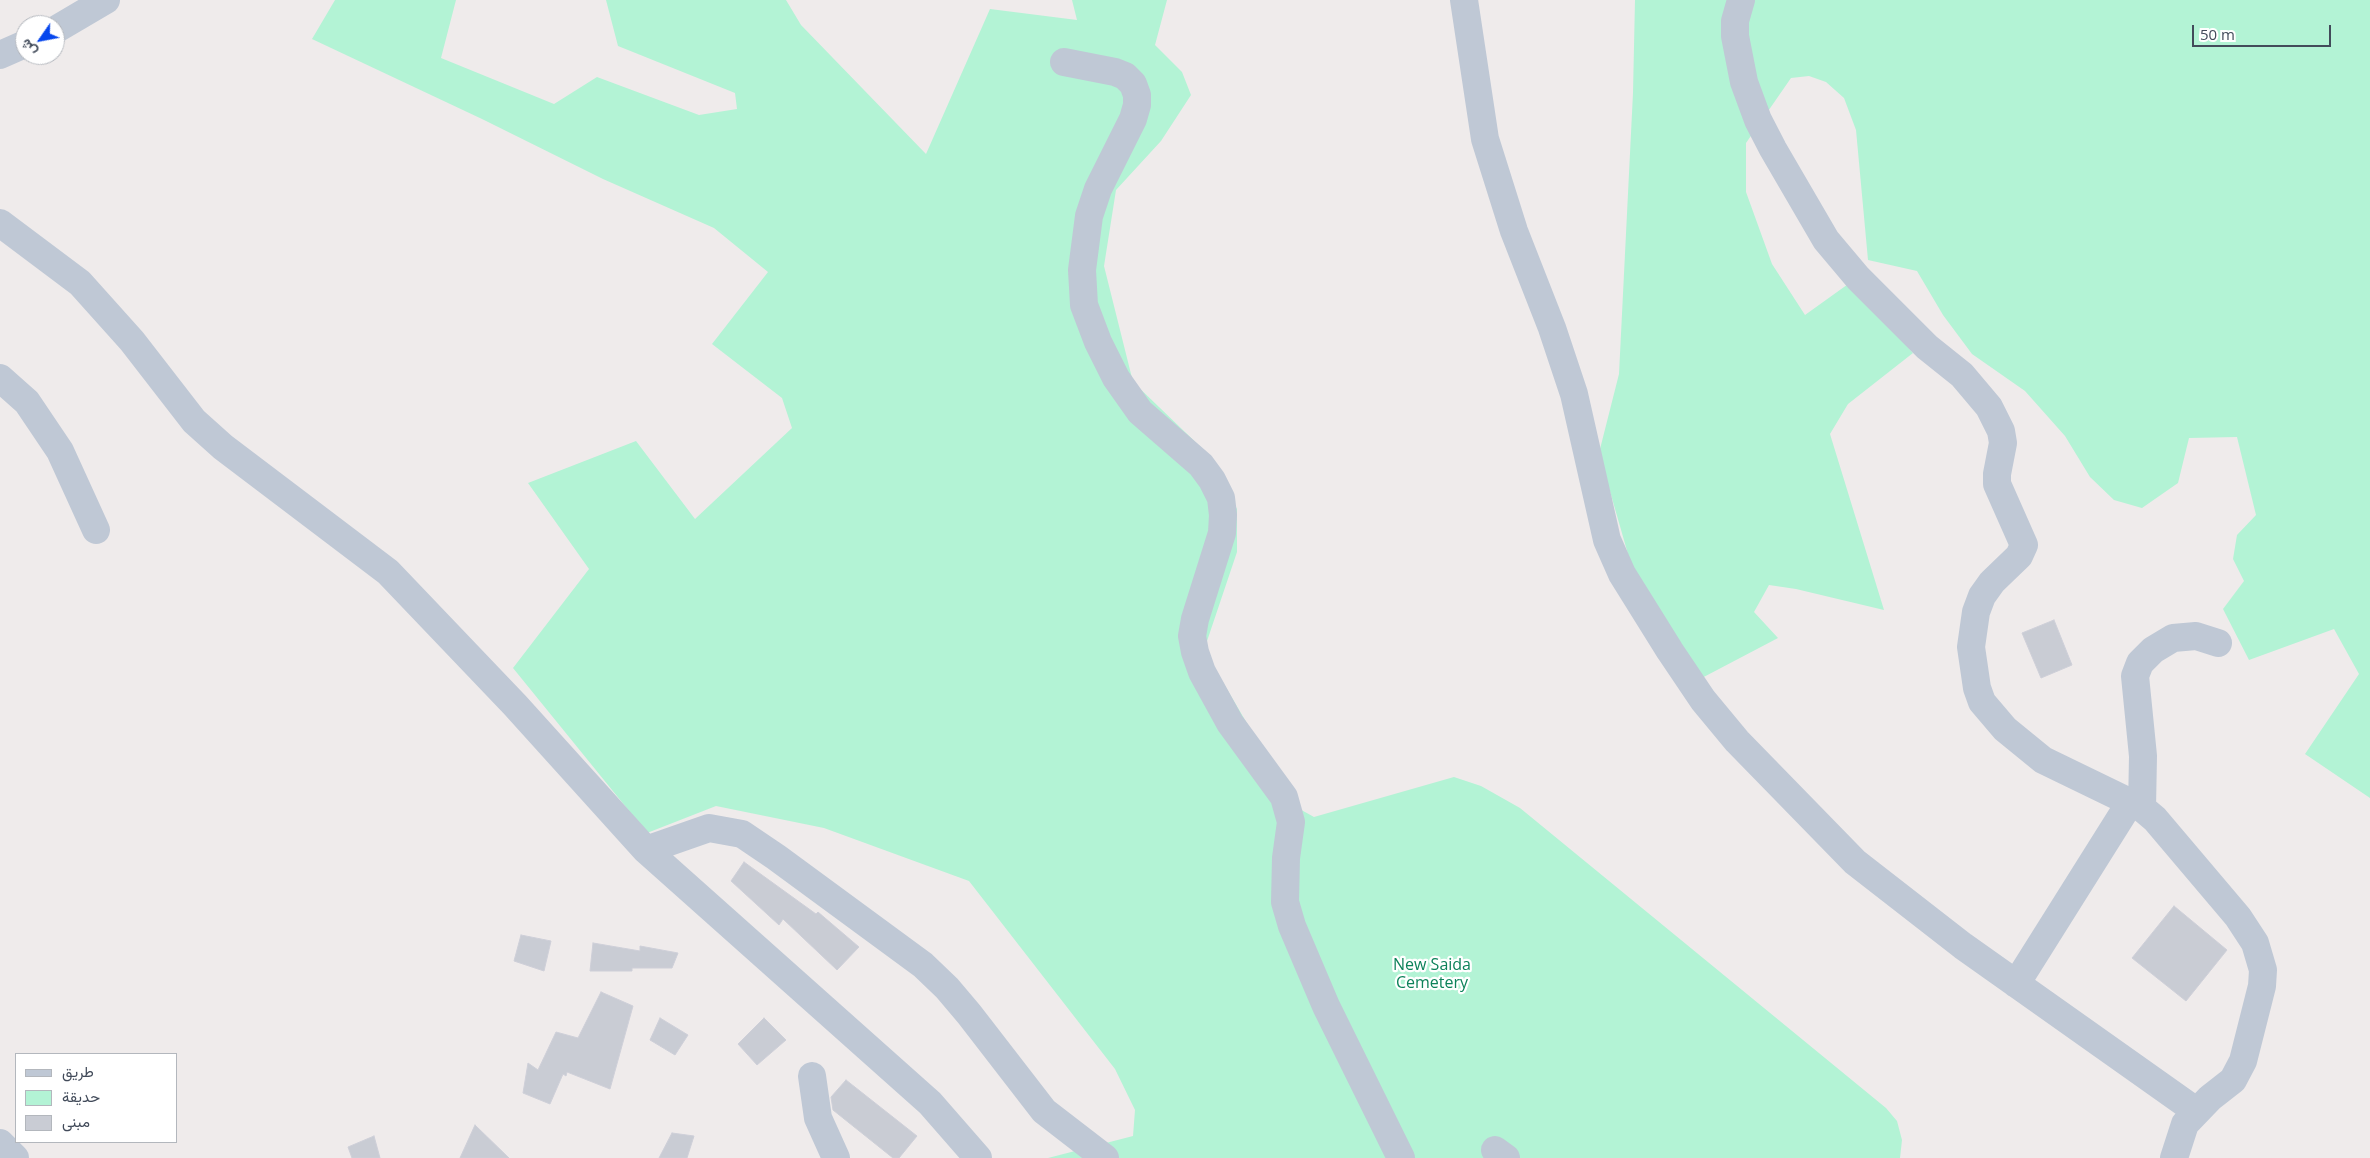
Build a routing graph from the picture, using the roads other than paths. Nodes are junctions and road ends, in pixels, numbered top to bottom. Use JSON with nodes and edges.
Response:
{"nodes":[{"id":1,"x":106,"y":0,"type":"edge"},
{"id":2,"x":1464,"y":0,"type":"edge"},
{"id":3,"x":1740,"y":0,"type":"edge"},
{"id":4,"x":65,"y":24,"type":"edge"},
{"id":5,"x":15,"y":48,"type":"edge"},
{"id":6,"x":0,"y":55,"type":"edge"},
{"id":7,"x":1064,"y":62,"type":"dead end"},
{"id":8,"x":0,"y":223,"type":"edge"},
{"id":9,"x":0,"y":378,"type":"edge"},
{"id":10,"x":96,"y":530,"type":"dead end"},
{"id":11,"x":2218,"y":643,"type":"dead end"},
{"id":12,"x":2137,"y":804,"type":"junction"},
{"id":13,"x":646,"y":850,"type":"junction"},
{"id":14,"x":2016,"y":984,"type":"junction"},
{"id":15,"x":812,"y":1076,"type":"dead end"},
{"id":16,"x":2196,"y":1111,"type":"junction"},
{"id":17,"x":0,"y":1143,"type":"edge"},
{"id":18,"x":15,"y":1158,"type":"edge"},
{"id":19,"x":836,"y":1158,"type":"edge"},
{"id":20,"x":978,"y":1158,"type":"edge"},
{"id":21,"x":1105,"y":1158,"type":"edge"},
{"id":22,"x":1401,"y":1158,"type":"edge"},
{"id":23,"x":2174,"y":1158,"type":"edge"}],
"edges":[{"from":1,"to":4,"type":"street"},
{"from":2,"to":14,"type":"street"},
{"from":3,"to":12,"type":"street"},
{"from":5,"to":6,"type":"street"},
{"from":7,"to":22,"type":"street"},
{"from":8,"to":13,"type":"street"},
{"from":9,"to":10,"type":"street"},
{"from":11,"to":12,"type":"street"},
{"from":12,"to":14,"type":"street"},
{"from":12,"to":16,"type":"street"},
{"from":13,"to":20,"type":"street"},
{"from":13,"to":21,"type":"street"},
{"from":14,"to":16,"type":"street"},
{"from":15,"to":19,"type":"street"},
{"from":16,"to":23,"type":"street"},
{"from":17,"to":18,"type":"street"}]}
